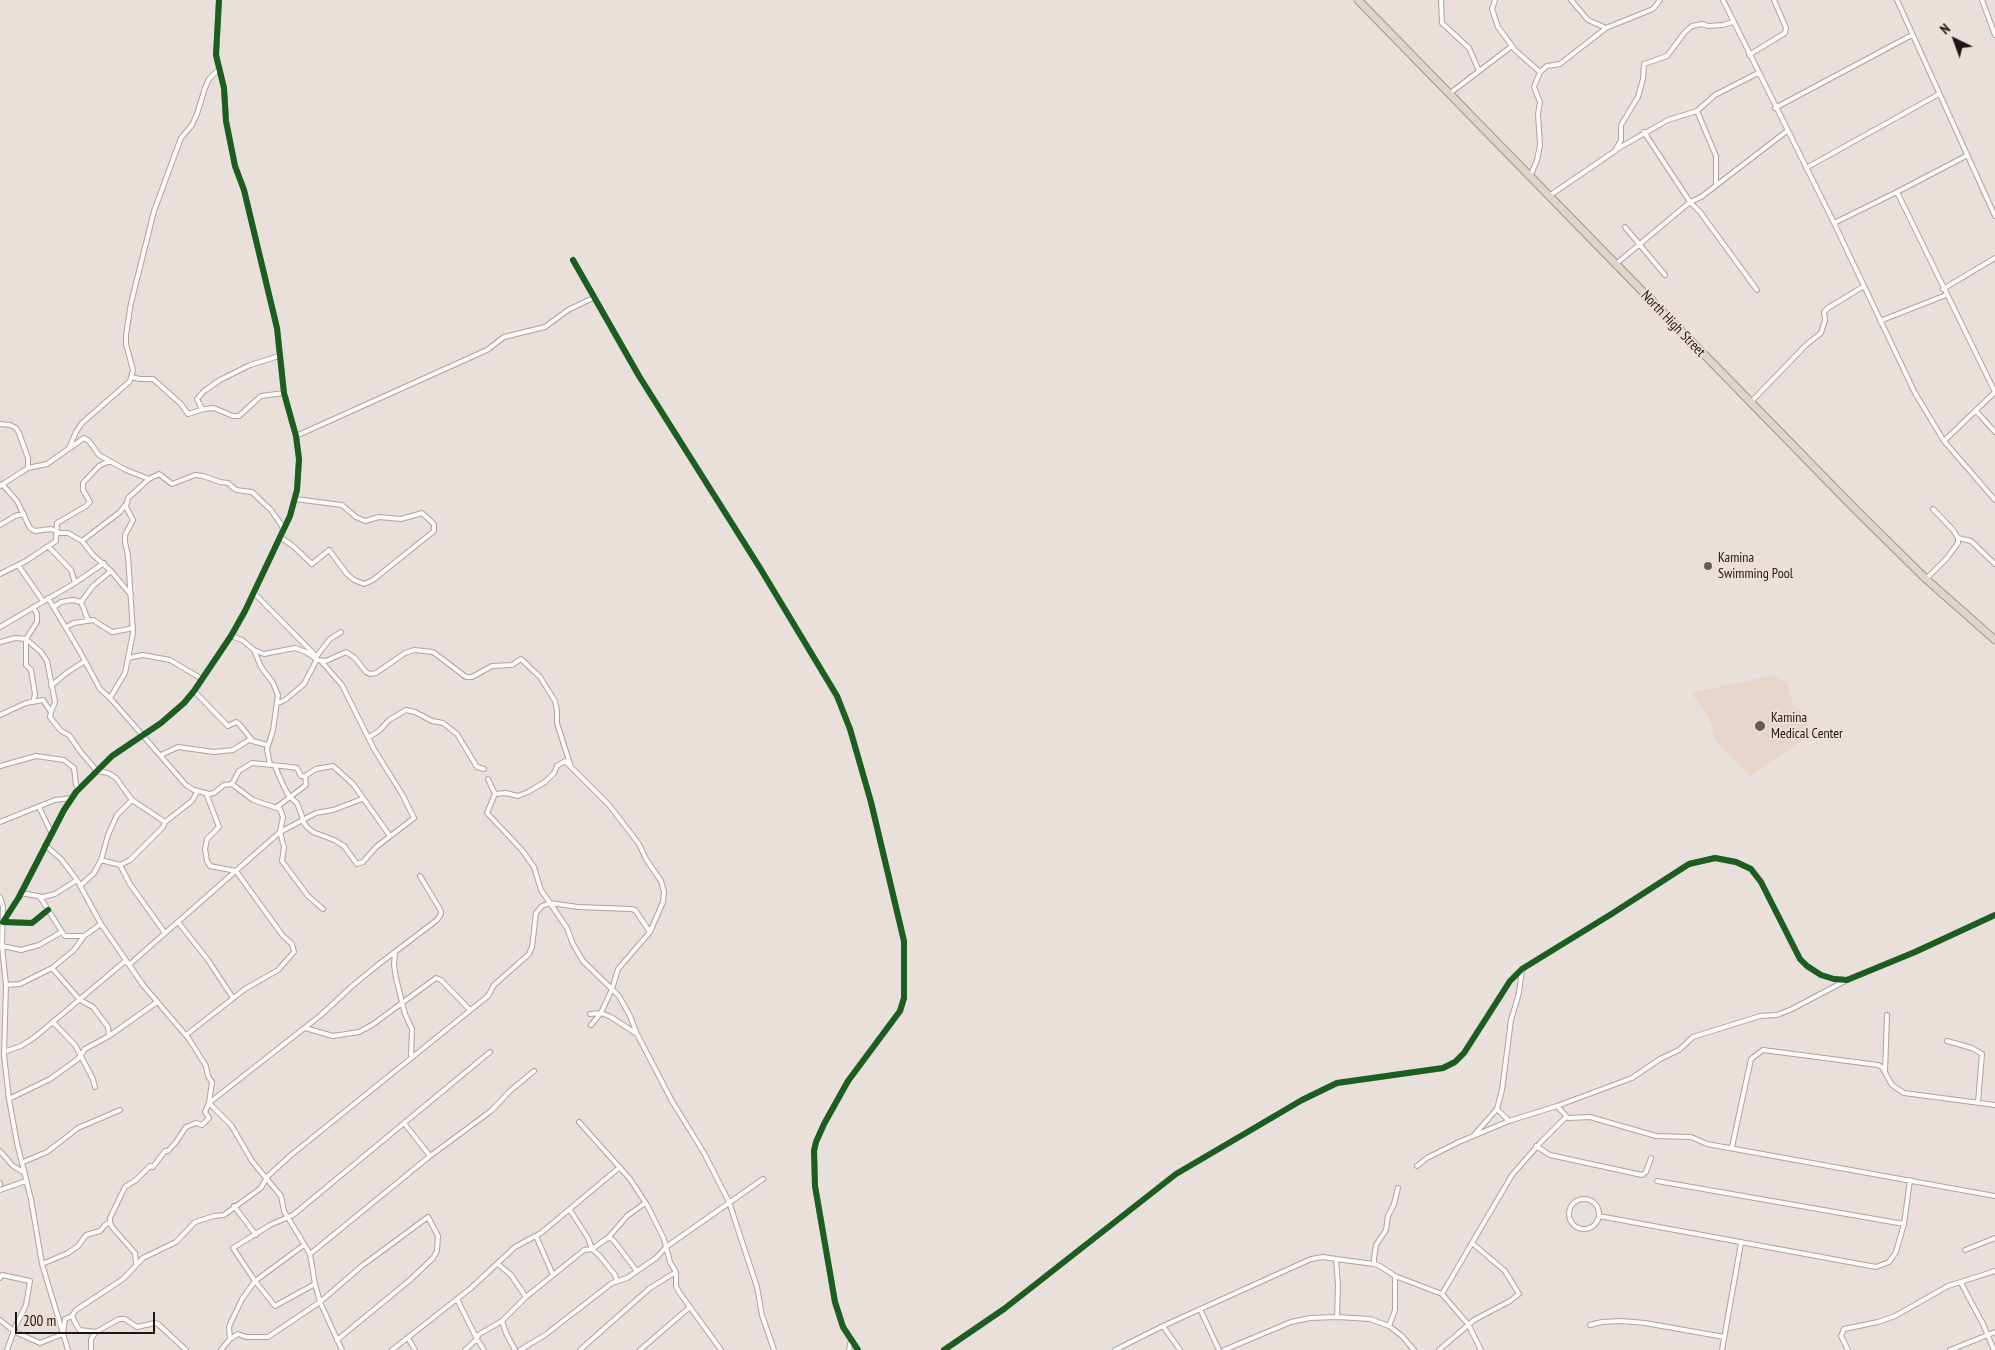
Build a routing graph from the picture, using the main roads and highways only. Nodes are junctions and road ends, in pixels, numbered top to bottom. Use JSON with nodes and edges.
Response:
{"nodes":[{"id":1,"x":1358,"y":0,"type":"edge"},
{"id":2,"x":1995,"y":640,"type":"edge"}],
"edges":[{"from":1,"to":2,"type":"highway","name":"North High Street"}]}
